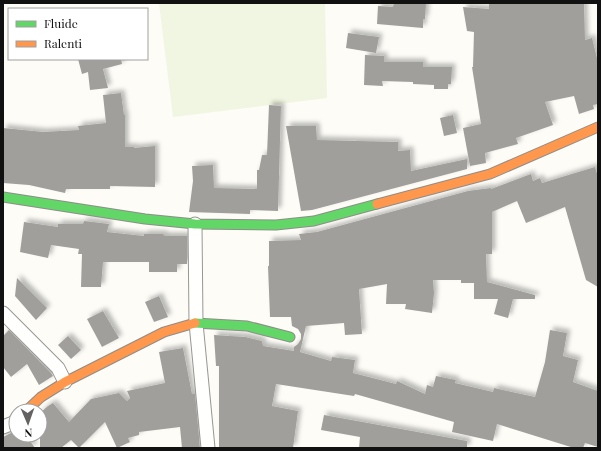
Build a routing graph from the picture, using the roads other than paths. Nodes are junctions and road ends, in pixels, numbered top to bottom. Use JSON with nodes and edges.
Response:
{"nodes":[{"id":1,"x":598,"y":127,"type":"edge"},
{"id":2,"x":3,"y":197,"type":"edge"},
{"id":3,"x":195,"y":224,"type":"junction"},
{"id":4,"x":3,"y":313,"type":"edge"},
{"id":5,"x":196,"y":324,"type":"junction"},
{"id":6,"x":290,"y":337,"type":"dead end"},
{"id":7,"x":65,"y":382,"type":"junction"},
{"id":8,"x":35,"y":403,"type":"edge"},
{"id":9,"x":208,"y":448,"type":"edge"}],
"edges":[{"from":1,"to":3,"type":"street"},
{"from":2,"to":3,"type":"street"},
{"from":3,"to":5,"type":"street"},
{"from":4,"to":7,"type":"street"},
{"from":5,"to":6,"type":"street"},
{"from":5,"to":7,"type":"street"},
{"from":5,"to":9,"type":"street"},
{"from":7,"to":8,"type":"street"}]}
